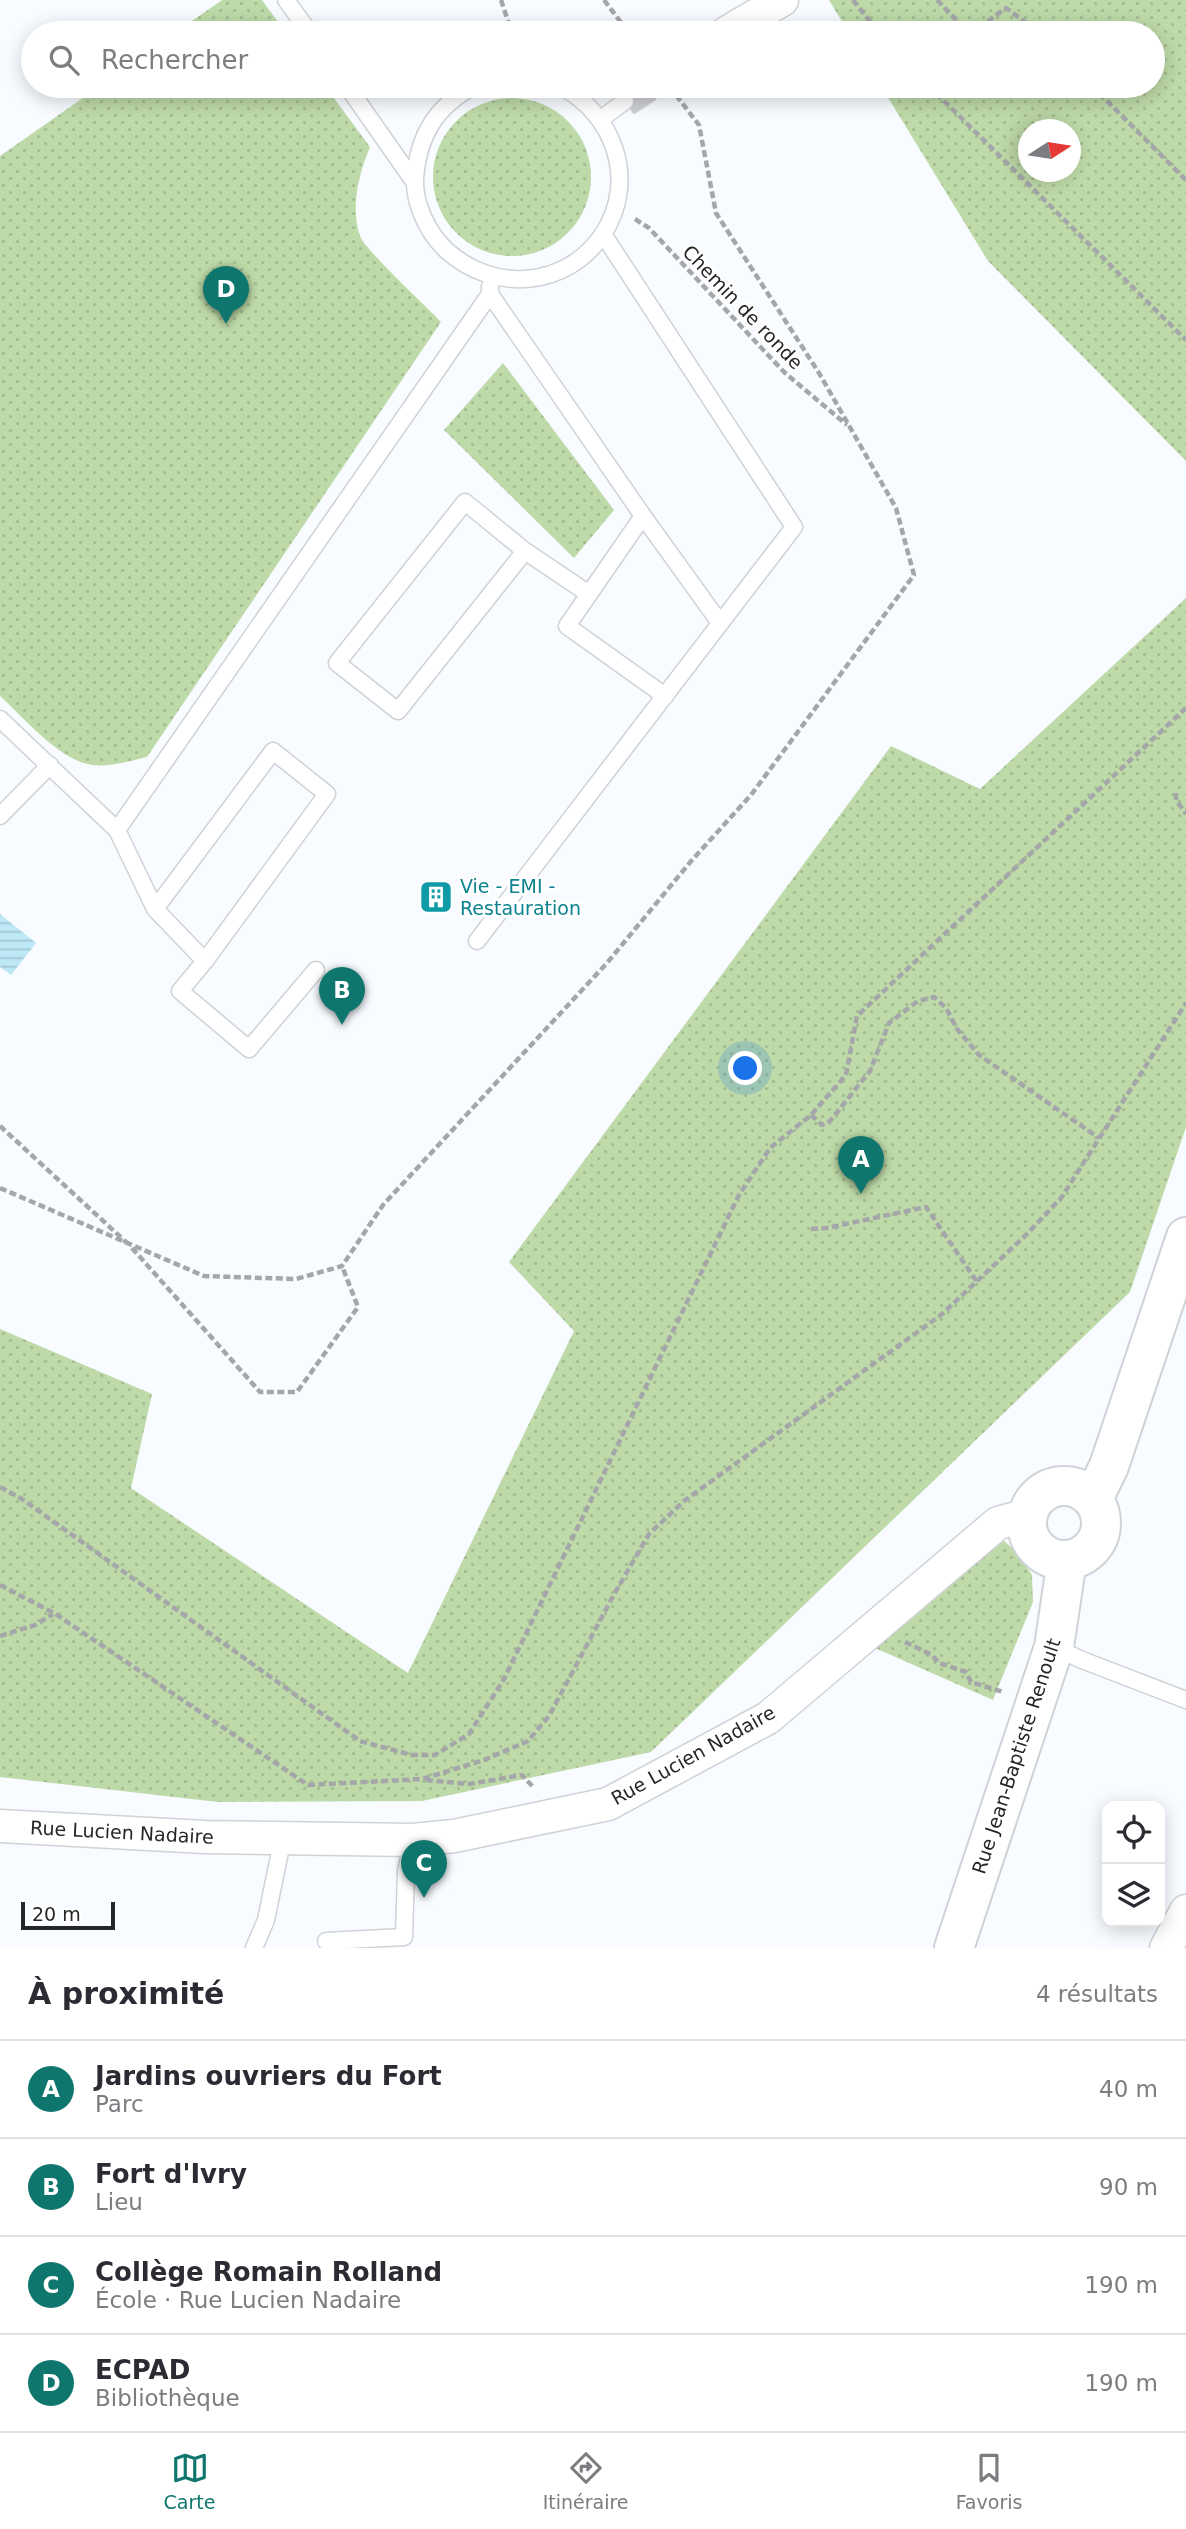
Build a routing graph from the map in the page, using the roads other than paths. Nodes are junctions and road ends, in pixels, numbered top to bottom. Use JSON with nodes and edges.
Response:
{"nodes":[{"id":1,"x":286,"y":0,"type":"edge"},
{"id":2,"x":782,"y":0,"type":"edge"},
{"id":3,"x":301,"y":21,"type":"edge"},
{"id":4,"x":746,"y":21,"type":"edge"},
{"id":5,"x":355,"y":98,"type":"edge"},
{"id":6,"x":453,"y":98,"type":"edge"},
{"id":7,"x":581,"y":98,"type":"edge"},
{"id":8,"x":625,"y":101,"type":"tunnel mouth"},
{"id":9,"x":601,"y":118,"type":"junction"},
{"id":10,"x":415,"y":183,"type":"junction"},
{"id":11,"x":603,"y":234,"type":"junction"},
{"id":12,"x":491,"y":277,"type":"junction"},
{"id":13,"x":490,"y":295,"type":"junction"},
{"id":14,"x":643,"y":516,"type":"junction"},
{"id":15,"x":525,"y":551,"type":"junction"},
{"id":16,"x":589,"y":594,"type":"junction"},
{"id":17,"x":720,"y":624,"type":"junction"},
{"id":18,"x":665,"y":696,"type":"junction"},
{"id":19,"x":0,"y":719,"type":"edge"},
{"id":20,"x":50,"y":765,"type":"junction"},
{"id":21,"x":0,"y":816,"type":"edge"},
{"id":22,"x":117,"y":830,"type":"junction"},
{"id":23,"x":155,"y":909,"type":"junction"},
{"id":24,"x":477,"y":941,"type":"dead end"},
{"id":25,"x":205,"y":961,"type":"junction"},
{"id":26,"x":316,"y":970,"type":"dead end"},
{"id":27,"x":1186,"y":1237,"type":"edge"},
{"id":28,"x":1093,"y":1499,"type":"junction"},
{"id":29,"x":1028,"y":1515,"type":"junction"},
{"id":30,"x":1067,"y":1560,"type":"junction"},
{"id":31,"x":1054,"y":1647,"type":"junction"},
{"id":32,"x":1186,"y":1700,"type":"edge"},
{"id":33,"x":0,"y":1826,"type":"edge"},
{"id":34,"x":283,"y":1837,"type":"junction"},
{"id":35,"x":412,"y":1840,"type":"junction"},
{"id":36,"x":1186,"y":1911,"type":"edge"},
{"id":37,"x":326,"y":1941,"type":"dead end"},
{"id":38,"x":254,"y":1948,"type":"edge"},
{"id":39,"x":954,"y":1948,"type":"edge"},
{"id":40,"x":1166,"y":1948,"type":"edge"}],
"edges":[{"from":1,"to":3,"type":"lane"},
{"from":2,"to":4,"type":"street"},
{"from":5,"to":10,"type":"lane"},
{"from":6,"to":10,"type":"lane"},
{"from":7,"to":9,"type":"lane"},
{"from":8,"to":9,"type":"lane"},
{"from":9,"to":11,"type":"lane"},
{"from":10,"to":12,"type":"lane"},
{"from":11,"to":12,"type":"lane"},
{"from":11,"to":17,"type":"lane"},
{"from":12,"to":13,"type":"lane"},
{"from":13,"to":14,"type":"lane"},
{"from":13,"to":22,"type":"lane"},
{"from":14,"to":16,"type":"lane"},
{"from":14,"to":17,"type":"lane"},
{"from":15,"to":15,"type":"lane"},
{"from":15,"to":16,"type":"lane"},
{"from":16,"to":18,"type":"lane"},
{"from":17,"to":18,"type":"lane"},
{"from":18,"to":24,"type":"lane"},
{"from":19,"to":20,"type":"lane"},
{"from":20,"to":21,"type":"lane"},
{"from":20,"to":22,"type":"lane"},
{"from":22,"to":23,"type":"lane"},
{"from":23,"to":25,"type":"lane"},
{"from":23,"to":25,"type":"lane"},
{"from":25,"to":26,"type":"lane"},
{"from":27,"to":28,"type":"main road"},
{"from":28,"to":29,"type":"main road"},
{"from":28,"to":30,"type":"main road"},
{"from":29,"to":30,"type":"main road"},
{"from":29,"to":35,"type":"street","name":"Rue Lucien Nadaire"},
{"from":30,"to":31,"type":"main road","name":"Rue Jean-Baptiste Renoult"},
{"from":31,"to":32,"type":"lane"},
{"from":31,"to":39,"type":"main road","name":"Rue Jean-Baptiste Renoult"},
{"from":33,"to":34,"type":"street","name":"Rue Lucien Nadaire"},
{"from":34,"to":35,"type":"street","name":"Rue Lucien Nadaire"},
{"from":34,"to":38,"type":"lane"},
{"from":35,"to":37,"type":"lane"},
{"from":36,"to":40,"type":"street"}]}
